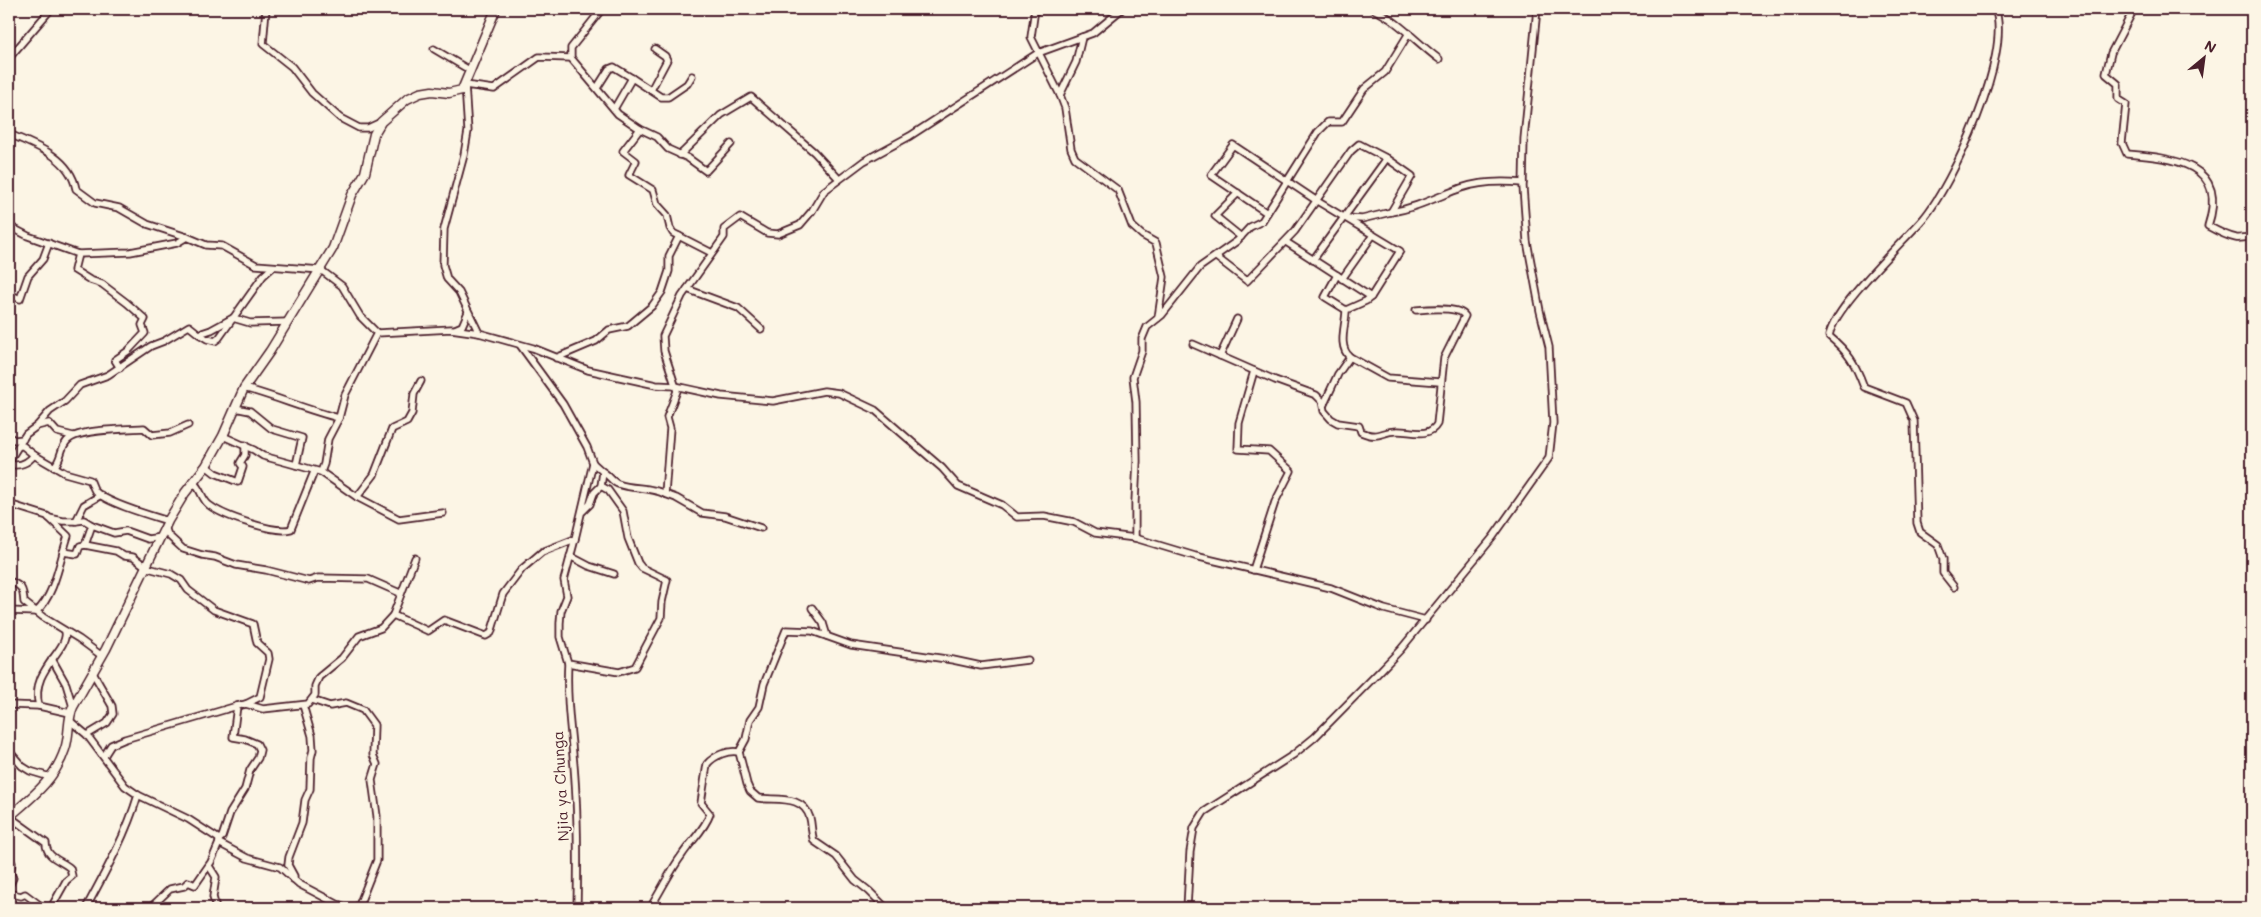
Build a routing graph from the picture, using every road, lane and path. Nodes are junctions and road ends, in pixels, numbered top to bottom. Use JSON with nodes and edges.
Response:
{"nodes":[{"id":1,"x":51,"y":9,"type":"edge"},
{"id":2,"x":266,"y":9,"type":"edge"},
{"id":3,"x":496,"y":9,"type":"edge"},
{"id":4,"x":602,"y":9,"type":"edge"},
{"id":5,"x":1035,"y":9,"type":"edge"},
{"id":6,"x":1122,"y":9,"type":"edge"},
{"id":7,"x":1373,"y":9,"type":"edge"},
{"id":8,"x":1537,"y":9,"type":"edge"},
{"id":9,"x":1995,"y":9,"type":"edge"},
{"id":10,"x":2134,"y":9,"type":"edge"},
{"id":11,"x":1386,"y":12,"type":"edge"},
{"id":12,"x":1409,"y":34,"type":"junction"},
{"id":13,"x":1082,"y":37,"type":"junction"},
{"id":14,"x":434,"y":49,"type":"dead end"},
{"id":15,"x":655,"y":49,"type":"dead end"},
{"id":16,"x":1038,"y":53,"type":"junction"},
{"id":17,"x":9,"y":58,"type":"edge"},
{"id":18,"x":571,"y":58,"type":"junction"},
{"id":19,"x":1439,"y":59,"type":"dead end"},
{"id":20,"x":471,"y":71,"type":"junction"},
{"id":21,"x":692,"y":76,"type":"dead end"},
{"id":22,"x":632,"y":78,"type":"junction"},
{"id":23,"x":465,"y":85,"type":"junction"},
{"id":24,"x":597,"y":88,"type":"junction"},
{"id":25,"x":651,"y":90,"type":"junction"},
{"id":26,"x":1060,"y":95,"type":"junction"},
{"id":27,"x":614,"y":109,"type":"junction"},
{"id":28,"x":381,"y":122,"type":"junction"},
{"id":29,"x":640,"y":130,"type":"junction"},
{"id":30,"x":9,"y":134,"type":"edge"},
{"id":31,"x":731,"y":144,"type":"dead end"},
{"id":32,"x":680,"y":154,"type":"junction"},
{"id":33,"x":1387,"y":158,"type":"junction"},
{"id":34,"x":839,"y":179,"type":"junction"},
{"id":35,"x":1288,"y":180,"type":"junction"},
{"id":36,"x":1523,"y":183,"type":"junction"},
{"id":37,"x":1238,"y":194,"type":"junction"},
{"id":38,"x":1317,"y":201,"type":"junction"},
{"id":39,"x":1391,"y":212,"type":"junction"},
{"id":40,"x":1267,"y":213,"type":"junction"},
{"id":41,"x":1344,"y":218,"type":"junction"},
{"id":42,"x":9,"y":226,"type":"edge"},
{"id":43,"x":1373,"y":235,"type":"junction"},
{"id":44,"x":679,"y":236,"type":"junction"},
{"id":45,"x":187,"y":237,"type":"junction"},
{"id":46,"x":1242,"y":237,"type":"junction"},
{"id":47,"x":2252,"y":238,"type":"edge"},
{"id":48,"x":1286,"y":242,"type":"junction"},
{"id":49,"x":49,"y":243,"type":"junction"},
{"id":50,"x":712,"y":253,"type":"junction"},
{"id":51,"x":78,"y":254,"type":"junction"},
{"id":52,"x":1216,"y":257,"type":"junction"},
{"id":53,"x":1313,"y":260,"type":"junction"},
{"id":54,"x":273,"y":267,"type":"junction"},
{"id":55,"x":321,"y":270,"type":"junction"},
{"id":56,"x":1340,"y":277,"type":"junction"},
{"id":57,"x":687,"y":289,"type":"junction"},
{"id":58,"x":9,"y":294,"type":"edge"},
{"id":59,"x":1371,"y":297,"type":"junction"},
{"id":60,"x":1346,"y":310,"type":"junction"},
{"id":61,"x":1416,"y":310,"type":"dead end"},
{"id":62,"x":468,"y":312,"type":"junction"},
{"id":63,"x":233,"y":318,"type":"junction"},
{"id":64,"x":1158,"y":318,"type":"junction"},
{"id":65,"x":1237,"y":319,"type":"dead end"},
{"id":66,"x":287,"y":322,"type":"junction"},
{"id":67,"x":455,"y":329,"type":"junction"},
{"id":68,"x":761,"y":329,"type":"dead end"},
{"id":69,"x":377,"y":333,"type":"junction"},
{"id":70,"x":479,"y":333,"type":"junction"},
{"id":71,"x":199,"y":334,"type":"junction"},
{"id":72,"x":520,"y":344,"type":"junction"},
{"id":73,"x":1193,"y":344,"type":"dead end"},
{"id":74,"x":1220,"y":356,"type":"junction"},
{"id":75,"x":1350,"y":357,"type":"junction"},
{"id":76,"x":556,"y":358,"type":"junction"},
{"id":77,"x":120,"y":368,"type":"junction"},
{"id":78,"x":1254,"y":372,"type":"junction"},
{"id":79,"x":421,"y":381,"type":"dead end"},
{"id":80,"x":1440,"y":382,"type":"junction"},
{"id":81,"x":674,"y":386,"type":"junction"},
{"id":82,"x":244,"y":388,"type":"junction"},
{"id":83,"x":1324,"y":404,"type":"junction"},
{"id":84,"x":235,"y":408,"type":"junction"},
{"id":85,"x":339,"y":418,"type":"junction"},
{"id":86,"x":188,"y":425,"type":"dead end"},
{"id":87,"x":38,"y":426,"type":"junction"},
{"id":88,"x":74,"y":436,"type":"junction"},
{"id":89,"x":223,"y":436,"type":"junction"},
{"id":90,"x":9,"y":438,"type":"edge"},
{"id":91,"x":23,"y":440,"type":"junction"},
{"id":92,"x":245,"y":445,"type":"junction"},
{"id":93,"x":18,"y":446,"type":"junction"},
{"id":94,"x":34,"y":456,"type":"junction"},
{"id":95,"x":9,"y":462,"type":"edge"},
{"id":96,"x":593,"y":463,"type":"junction"},
{"id":97,"x":296,"y":464,"type":"junction"},
{"id":98,"x":206,"y":466,"type":"junction"},
{"id":99,"x":54,"y":467,"type":"junction"},
{"id":100,"x":317,"y":472,"type":"junction"},
{"id":101,"x":603,"y":472,"type":"junction"},
{"id":102,"x":194,"y":483,"type":"junction"},
{"id":103,"x":601,"y":486,"type":"junction"},
{"id":104,"x":665,"y":494,"type":"junction"},
{"id":105,"x":101,"y":495,"type":"junction"},
{"id":106,"x":357,"y":497,"type":"junction"},
{"id":107,"x":9,"y":504,"type":"edge"},
{"id":108,"x":583,"y":511,"type":"junction"},
{"id":109,"x":443,"y":514,"type":"dead end"},
{"id":110,"x":49,"y":518,"type":"junction"},
{"id":111,"x":76,"y":520,"type":"junction"},
{"id":112,"x":167,"y":524,"type":"junction"},
{"id":113,"x":92,"y":525,"type":"junction"},
{"id":114,"x":761,"y":528,"type":"dead end"},
{"id":115,"x":161,"y":537,"type":"junction"},
{"id":116,"x":1135,"y":538,"type":"junction"},
{"id":117,"x":575,"y":539,"type":"junction"},
{"id":118,"x":85,"y":545,"type":"junction"},
{"id":119,"x":63,"y":552,"type":"junction"},
{"id":120,"x":570,"y":556,"type":"junction"},
{"id":121,"x":415,"y":558,"type":"dead end"},
{"id":122,"x":148,"y":568,"type":"junction"},
{"id":123,"x":1253,"y":570,"type":"junction"},
{"id":124,"x":614,"y":574,"type":"dead end"},
{"id":125,"x":9,"y":581,"type":"edge"},
{"id":126,"x":1954,"y":586,"type":"dead end"},
{"id":127,"x":400,"y":593,"type":"junction"},
{"id":128,"x":812,"y":608,"type":"dead end"},
{"id":129,"x":9,"y":611,"type":"edge"},
{"id":130,"x":36,"y":612,"type":"junction"},
{"id":131,"x":393,"y":615,"type":"junction"},
{"id":132,"x":1426,"y":620,"type":"junction"},
{"id":133,"x":65,"y":631,"type":"junction"},
{"id":134,"x":827,"y":636,"type":"junction"},
{"id":135,"x":102,"y":656,"type":"junction"},
{"id":136,"x":52,"y":659,"type":"junction"},
{"id":137,"x":1028,"y":660,"type":"dead end"},
{"id":138,"x":568,"y":663,"type":"junction"},
{"id":139,"x":93,"y":673,"type":"junction"},
{"id":140,"x":312,"y":700,"type":"junction"},
{"id":141,"x":246,"y":704,"type":"junction"},
{"id":142,"x":9,"y":705,"type":"edge"},
{"id":143,"x":303,"y":705,"type":"junction"},
{"id":144,"x":39,"y":706,"type":"junction"},
{"id":145,"x":237,"y":706,"type":"junction"},
{"id":146,"x":70,"y":714,"type":"junction"},
{"id":147,"x":88,"y":735,"type":"junction"},
{"id":148,"x":9,"y":751,"type":"edge"},
{"id":149,"x":740,"y":752,"type":"junction"},
{"id":150,"x":104,"y":756,"type":"junction"},
{"id":151,"x":50,"y":777,"type":"junction"},
{"id":152,"x":138,"y":795,"type":"junction"},
{"id":153,"x":9,"y":817,"type":"edge"},
{"id":154,"x":9,"y":822,"type":"edge"},
{"id":155,"x":219,"y":841,"type":"junction"},
{"id":156,"x":9,"y":859,"type":"edge"},
{"id":157,"x":209,"y":866,"type":"junction"},
{"id":158,"x":293,"y":879,"type":"junction"},
{"id":159,"x":9,"y":886,"type":"edge"},
{"id":160,"x":9,"y":893,"type":"edge"},
{"id":161,"x":55,"y":907,"type":"edge"},
{"id":162,"x":86,"y":908,"type":"edge"},
{"id":163,"x":150,"y":908,"type":"edge"},
{"id":164,"x":216,"y":908,"type":"edge"},
{"id":165,"x":350,"y":908,"type":"edge"},
{"id":166,"x":360,"y":908,"type":"edge"},
{"id":167,"x":392,"y":908,"type":"edge"},
{"id":168,"x":577,"y":908,"type":"edge"},
{"id":169,"x":650,"y":908,"type":"edge"},
{"id":170,"x":885,"y":908,"type":"edge"},
{"id":171,"x":1187,"y":908,"type":"edge"}],
"edges":[{"from":1,"to":17,"type":"street"},
{"from":2,"to":28,"type":"street"},
{"from":3,"to":20,"type":"street"},
{"from":4,"to":18,"type":"street"},
{"from":5,"to":16,"type":"street"},
{"from":6,"to":13,"type":"street"},
{"from":7,"to":11,"type":"street"},
{"from":8,"to":36,"type":"street"},
{"from":9,"to":126,"type":"street"},
{"from":10,"to":47,"type":"street"},
{"from":11,"to":12,"type":"street"},
{"from":12,"to":19,"type":"street"},
{"from":12,"to":35,"type":"street"},
{"from":13,"to":16,"type":"street"},
{"from":13,"to":26,"type":"street"},
{"from":14,"to":20,"type":"street"},
{"from":15,"to":25,"type":"street"},
{"from":16,"to":26,"type":"street"},
{"from":16,"to":34,"type":"street"},
{"from":18,"to":23,"type":"street"},
{"from":18,"to":24,"type":"street"},
{"from":20,"to":23,"type":"street"},
{"from":21,"to":25,"type":"street"},
{"from":22,"to":24,"type":"street"},
{"from":22,"to":25,"type":"street"},
{"from":22,"to":27,"type":"street"},
{"from":23,"to":28,"type":"street"},
{"from":23,"to":62,"type":"street"},
{"from":24,"to":27,"type":"street"},
{"from":26,"to":64,"type":"street"},
{"from":27,"to":29,"type":"street"},
{"from":28,"to":55,"type":"street"},
{"from":29,"to":32,"type":"street"},
{"from":29,"to":44,"type":"street"},
{"from":30,"to":45,"type":"street"},
{"from":31,"to":32,"type":"street"},
{"from":32,"to":34,"type":"street"},
{"from":33,"to":38,"type":"street"},
{"from":33,"to":39,"type":"street"},
{"from":33,"to":41,"type":"street"},
{"from":34,"to":50,"type":"street"},
{"from":35,"to":37,"type":"street"},
{"from":35,"to":38,"type":"street"},
{"from":35,"to":40,"type":"street"},
{"from":36,"to":39,"type":"street"},
{"from":36,"to":132,"type":"street"},
{"from":37,"to":40,"type":"street"},
{"from":37,"to":46,"type":"street"},
{"from":38,"to":41,"type":"street"},
{"from":38,"to":48,"type":"street"},
{"from":39,"to":41,"type":"street"},
{"from":40,"to":46,"type":"street"},
{"from":41,"to":43,"type":"street"},
{"from":41,"to":53,"type":"street"},
{"from":42,"to":49,"type":"street"},
{"from":43,"to":56,"type":"street"},
{"from":43,"to":59,"type":"street"},
{"from":44,"to":50,"type":"street"},
{"from":44,"to":76,"type":"street"},
{"from":45,"to":51,"type":"street"},
{"from":45,"to":54,"type":"street"},
{"from":46,"to":52,"type":"street"},
{"from":48,"to":52,"type":"street"},
{"from":48,"to":53,"type":"street"},
{"from":49,"to":51,"type":"street"},
{"from":49,"to":58,"type":"street"},
{"from":50,"to":57,"type":"street"},
{"from":51,"to":77,"type":"street"},
{"from":52,"to":64,"type":"street"},
{"from":53,"to":56,"type":"street"},
{"from":54,"to":55,"type":"street"},
{"from":54,"to":63,"type":"street"},
{"from":55,"to":66,"type":"street"},
{"from":55,"to":69,"type":"street"},
{"from":56,"to":59,"type":"street"},
{"from":56,"to":60,"type":"street"},
{"from":57,"to":68,"type":"street"},
{"from":57,"to":81,"type":"street"},
{"from":59,"to":60,"type":"street"},
{"from":60,"to":75,"type":"street"},
{"from":61,"to":80,"type":"street"},
{"from":62,"to":67,"type":"street"},
{"from":62,"to":70,"type":"street"},
{"from":63,"to":66,"type":"street"},
{"from":63,"to":71,"type":"street"},
{"from":63,"to":71,"type":"street"},
{"from":64,"to":116,"type":"street"},
{"from":65,"to":74,"type":"street"},
{"from":66,"to":82,"type":"street"},
{"from":67,"to":69,"type":"street"},
{"from":67,"to":70,"type":"street"},
{"from":69,"to":85,"type":"street"},
{"from":70,"to":72,"type":"street"},
{"from":71,"to":77,"type":"street"},
{"from":72,"to":76,"type":"street"},
{"from":72,"to":96,"type":"street"},
{"from":73,"to":74,"type":"street"},
{"from":74,"to":78,"type":"street"},
{"from":75,"to":80,"type":"street"},
{"from":75,"to":83,"type":"street"},
{"from":76,"to":81,"type":"street"},
{"from":77,"to":87,"type":"street"},
{"from":78,"to":83,"type":"street"},
{"from":78,"to":123,"type":"street"},
{"from":79,"to":106,"type":"street"},
{"from":80,"to":83,"type":"street"},
{"from":81,"to":104,"type":"street"},
{"from":81,"to":116,"type":"street"},
{"from":82,"to":84,"type":"street"},
{"from":82,"to":85,"type":"street"},
{"from":84,"to":89,"type":"street"},
{"from":84,"to":97,"type":"street"},
{"from":85,"to":100,"type":"street"},
{"from":86,"to":88,"type":"street"},
{"from":87,"to":88,"type":"street"},
{"from":87,"to":91,"type":"street"},
{"from":88,"to":99,"type":"street"},
{"from":89,"to":92,"type":"street"},
{"from":89,"to":98,"type":"street"},
{"from":90,"to":91,"type":"street"},
{"from":91,"to":93,"type":"street"},
{"from":92,"to":97,"type":"street"},
{"from":92,"to":98,"type":"street"},
{"from":93,"to":94,"type":"street"},
{"from":93,"to":95,"type":"street"},
{"from":94,"to":95,"type":"street"},
{"from":94,"to":99,"type":"street"},
{"from":96,"to":101,"type":"street"},
{"from":96,"to":108,"type":"street"},
{"from":97,"to":100,"type":"street"},
{"from":98,"to":102,"type":"street"},
{"from":99,"to":105,"type":"street"},
{"from":100,"to":102,"type":"street"},
{"from":100,"to":106,"type":"street"},
{"from":101,"to":103,"type":"street"},
{"from":101,"to":104,"type":"street"},
{"from":102,"to":112,"type":"street"},
{"from":103,"to":108,"type":"street"},
{"from":103,"to":138,"type":"street"},
{"from":104,"to":114,"type":"street"},
{"from":105,"to":111,"type":"street"},
{"from":105,"to":112,"type":"street"},
{"from":106,"to":109,"type":"street"},
{"from":107,"to":110,"type":"street"},
{"from":108,"to":117,"type":"street","name":"Njia ya Chunga"},
{"from":110,"to":111,"type":"street"},
{"from":110,"to":119,"type":"street"},
{"from":111,"to":113,"type":"street"},
{"from":112,"to":115,"type":"street"},
{"from":112,"to":127,"type":"street"},
{"from":113,"to":115,"type":"street"},
{"from":113,"to":118,"type":"street"},
{"from":115,"to":122,"type":"street"},
{"from":116,"to":123,"type":"street"},
{"from":117,"to":120,"type":"street","name":"Njia ya Chunga"},
{"from":117,"to":131,"type":"street"},
{"from":118,"to":119,"type":"street"},
{"from":118,"to":122,"type":"street"},
{"from":119,"to":130,"type":"street"},
{"from":120,"to":124,"type":"street"},
{"from":120,"to":138,"type":"street","name":"Njia ya Chunga"},
{"from":121,"to":127,"type":"street"},
{"from":122,"to":135,"type":"street"},
{"from":122,"to":141,"type":"street"},
{"from":123,"to":132,"type":"street"},
{"from":125,"to":130,"type":"street"},
{"from":127,"to":131,"type":"street"},
{"from":128,"to":134,"type":"street"},
{"from":129,"to":130,"type":"street"},
{"from":130,"to":133,"type":"street"},
{"from":131,"to":140,"type":"street"},
{"from":132,"to":171,"type":"street"},
{"from":133,"to":135,"type":"street"},
{"from":133,"to":136,"type":"street"},
{"from":134,"to":137,"type":"street"},
{"from":134,"to":149,"type":"street"},
{"from":135,"to":139,"type":"street"},
{"from":136,"to":144,"type":"street"},
{"from":136,"to":146,"type":"street"},
{"from":138,"to":168,"type":"street","name":"Njia ya Chunga"},
{"from":139,"to":146,"type":"street"},
{"from":139,"to":147,"type":"street"},
{"from":140,"to":143,"type":"street"},
{"from":140,"to":166,"type":"street"},
{"from":141,"to":143,"type":"street"},
{"from":141,"to":145,"type":"street"},
{"from":142,"to":144,"type":"street"},
{"from":143,"to":158,"type":"street"},
{"from":144,"to":146,"type":"street"},
{"from":145,"to":150,"type":"street"},
{"from":145,"to":155,"type":"street"},
{"from":146,"to":147,"type":"street"},
{"from":146,"to":151,"type":"street"},
{"from":147,"to":150,"type":"street"},
{"from":148,"to":151,"type":"street"},
{"from":149,"to":169,"type":"street"},
{"from":149,"to":170,"type":"street"},
{"from":150,"to":152,"type":"street"},
{"from":151,"to":153,"type":"street"},
{"from":152,"to":155,"type":"street"},
{"from":152,"to":162,"type":"street"},
{"from":154,"to":161,"type":"street"},
{"from":155,"to":157,"type":"street"},
{"from":155,"to":158,"type":"street"},
{"from":156,"to":159,"type":"street"},
{"from":157,"to":163,"type":"street"},
{"from":157,"to":164,"type":"street"},
{"from":158,"to":165,"type":"street"},
{"from":160,"to":161,"type":"street"},
{"from":166,"to":167,"type":"street"}]}
